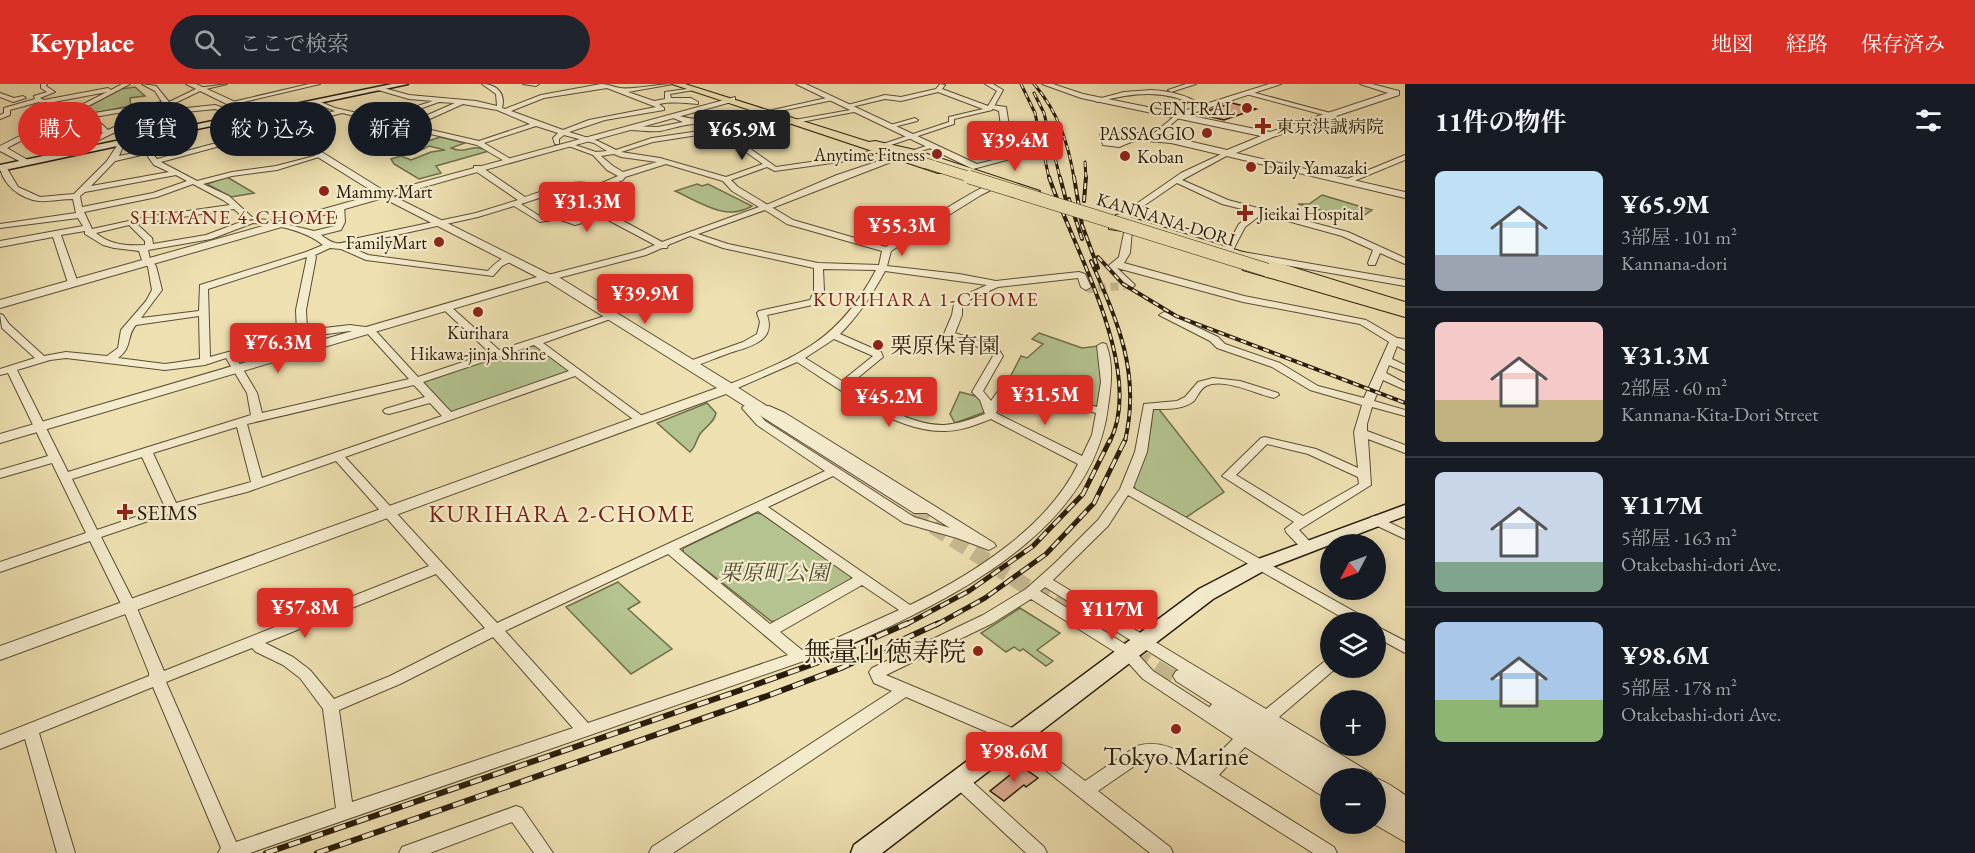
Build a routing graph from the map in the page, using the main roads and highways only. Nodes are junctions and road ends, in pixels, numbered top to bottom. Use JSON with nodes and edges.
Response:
{"nodes":[{"id":1,"x":404,"y":84,"type":"edge"},
{"id":2,"x":676,"y":84,"type":"edge"},
{"id":3,"x":689,"y":86,"type":"edge"},
{"id":4,"x":386,"y":87,"type":"edge"},
{"id":5,"x":878,"y":146,"type":"junction"},
{"id":6,"x":1,"y":167,"type":"edge"},
{"id":7,"x":1269,"y":268,"type":"junction"},
{"id":8,"x":1405,"y":307,"type":"edge"},
{"id":9,"x":1405,"y":313,"type":"edge"},
{"id":10,"x":1405,"y":510,"type":"edge"},
{"id":11,"x":863,"y":853,"type":"edge"}],
"edges":[{"from":1,"to":4,"type":"main road"},
{"from":2,"to":3,"type":"main road","name":"KANNANA-DORI"},
{"from":3,"to":5,"type":"main road","name":"KANNANA-DORI"},
{"from":4,"to":6,"type":"main road"},
{"from":5,"to":5,"type":"main road"},
{"from":5,"to":7,"type":"main road","name":"KANNANA-DORI","bridge":true},
{"from":7,"to":8,"type":"main road","name":"KANNANA-DORI"},
{"from":7,"to":9,"type":"main road","name":"KANNANA-DORI"},
{"from":8,"to":9,"type":"main road"},
{"from":10,"to":11,"type":"main road"}]}
